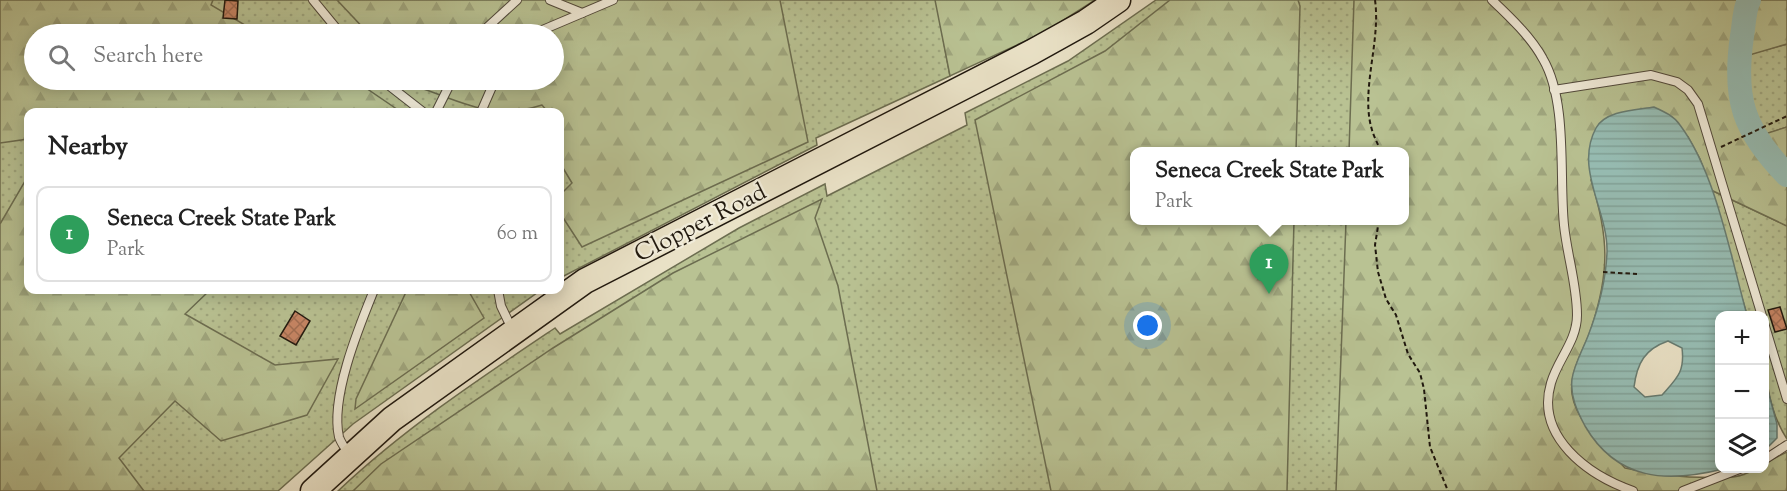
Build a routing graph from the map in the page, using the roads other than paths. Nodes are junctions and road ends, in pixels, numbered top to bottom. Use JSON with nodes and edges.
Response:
{"nodes":[{"id":1,"x":313,"y":0,"type":"edge"},
{"id":2,"x":517,"y":0,"type":"edge"},
{"id":3,"x":550,"y":0,"type":"edge"},
{"id":4,"x":613,"y":0,"type":"edge"},
{"id":5,"x":1118,"y":0,"type":"edge"},
{"id":6,"x":1492,"y":0,"type":"edge"},
{"id":7,"x":582,"y":13,"type":"junction"},
{"id":8,"x":333,"y":24,"type":"edge"},
{"id":9,"x":491,"y":24,"type":"edge"},
{"id":10,"x":556,"y":24,"type":"edge"},
{"id":11,"x":395,"y":90,"type":"edge"},
{"id":12,"x":447,"y":90,"type":"edge"},
{"id":13,"x":491,"y":90,"type":"edge"},
{"id":14,"x":1554,"y":90,"type":"junction"},
{"id":15,"x":418,"y":108,"type":"edge"},
{"id":16,"x":438,"y":108,"type":"edge"},
{"id":17,"x":483,"y":108,"type":"edge"},
{"id":18,"x":373,"y":294,"type":"edge"},
{"id":19,"x":499,"y":294,"type":"edge"},
{"id":20,"x":1761,"y":311,"type":"edge"},
{"id":21,"x":513,"y":330,"type":"junction"},
{"id":22,"x":1769,"y":340,"type":"edge"},
{"id":23,"x":1787,"y":399,"type":"edge"},
{"id":24,"x":1787,"y":445,"type":"edge"},
{"id":25,"x":351,"y":457,"type":"junction"},
{"id":26,"x":1769,"y":457,"type":"edge"},
{"id":27,"x":1729,"y":473,"type":"edge"},
{"id":28,"x":313,"y":491,"type":"edge"},
{"id":29,"x":1633,"y":491,"type":"edge"},
{"id":30,"x":1683,"y":491,"type":"edge"}],
"edges":[{"from":1,"to":8,"type":"lane"},
{"from":2,"to":9,"type":"lane"},
{"from":3,"to":7,"type":"lane"},
{"from":4,"to":7,"type":"lane"},
{"from":5,"to":21,"type":"main road","name":"Clopper Road"},
{"from":6,"to":14,"type":"lane"},
{"from":7,"to":10,"type":"lane"},
{"from":11,"to":15,"type":"lane"},
{"from":12,"to":16,"type":"lane"},
{"from":13,"to":17,"type":"lane"},
{"from":14,"to":20,"type":"lane"},
{"from":14,"to":29,"type":"lane"},
{"from":18,"to":25,"type":"lane"},
{"from":19,"to":21,"type":"lane"},
{"from":21,"to":25,"type":"main road","name":"Clopper Road"},
{"from":22,"to":23,"type":"lane"},
{"from":24,"to":26,"type":"lane"},
{"from":25,"to":28,"type":"main road","name":"Clopper Road"},
{"from":27,"to":30,"type":"lane"}]}
